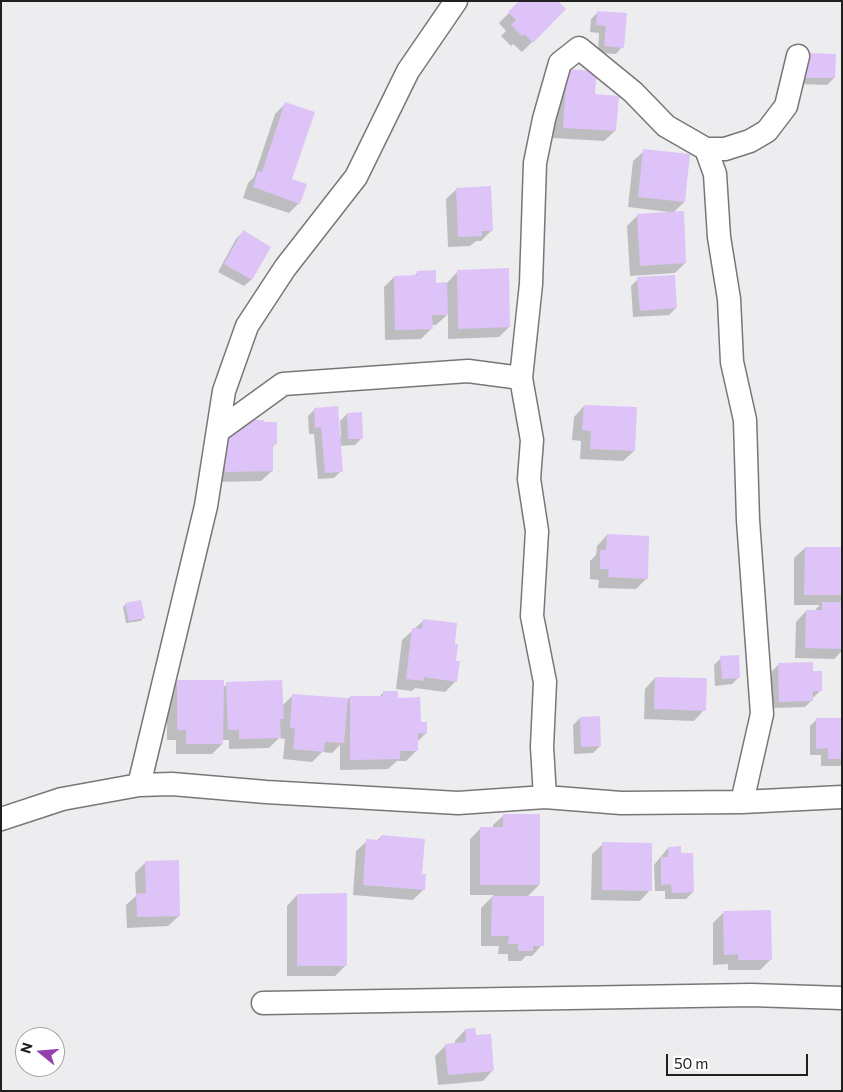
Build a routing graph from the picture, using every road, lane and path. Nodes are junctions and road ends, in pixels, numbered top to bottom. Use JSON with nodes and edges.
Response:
{"nodes":[{"id":1,"x":456,"y":1,"type":"edge"},
{"id":2,"x":798,"y":56,"type":"dead end"},
{"id":3,"x":706,"y":149,"type":"junction"},
{"id":4,"x":522,"y":378,"type":"junction"},
{"id":5,"x":218,"y":431,"type":"junction"},
{"id":6,"x":139,"y":785,"type":"junction"},
{"id":7,"x":545,"y":797,"type":"junction"},
{"id":8,"x":842,"y":797,"type":"edge"},
{"id":9,"x":742,"y":802,"type":"junction"},
{"id":10,"x":1,"y":818,"type":"edge"},
{"id":11,"x":842,"y":998,"type":"edge"},
{"id":12,"x":263,"y":1003,"type":"dead end"}],
"edges":[{"from":1,"to":5,"type":"street"},
{"from":2,"to":3,"type":"street"},
{"from":3,"to":4,"type":"street"},
{"from":3,"to":9,"type":"street"},
{"from":4,"to":5,"type":"street"},
{"from":4,"to":7,"type":"street"},
{"from":5,"to":6,"type":"street"},
{"from":6,"to":7,"type":"street"},
{"from":6,"to":10,"type":"street"},
{"from":7,"to":9,"type":"street"},
{"from":8,"to":9,"type":"street"},
{"from":11,"to":12,"type":"street"}]}
